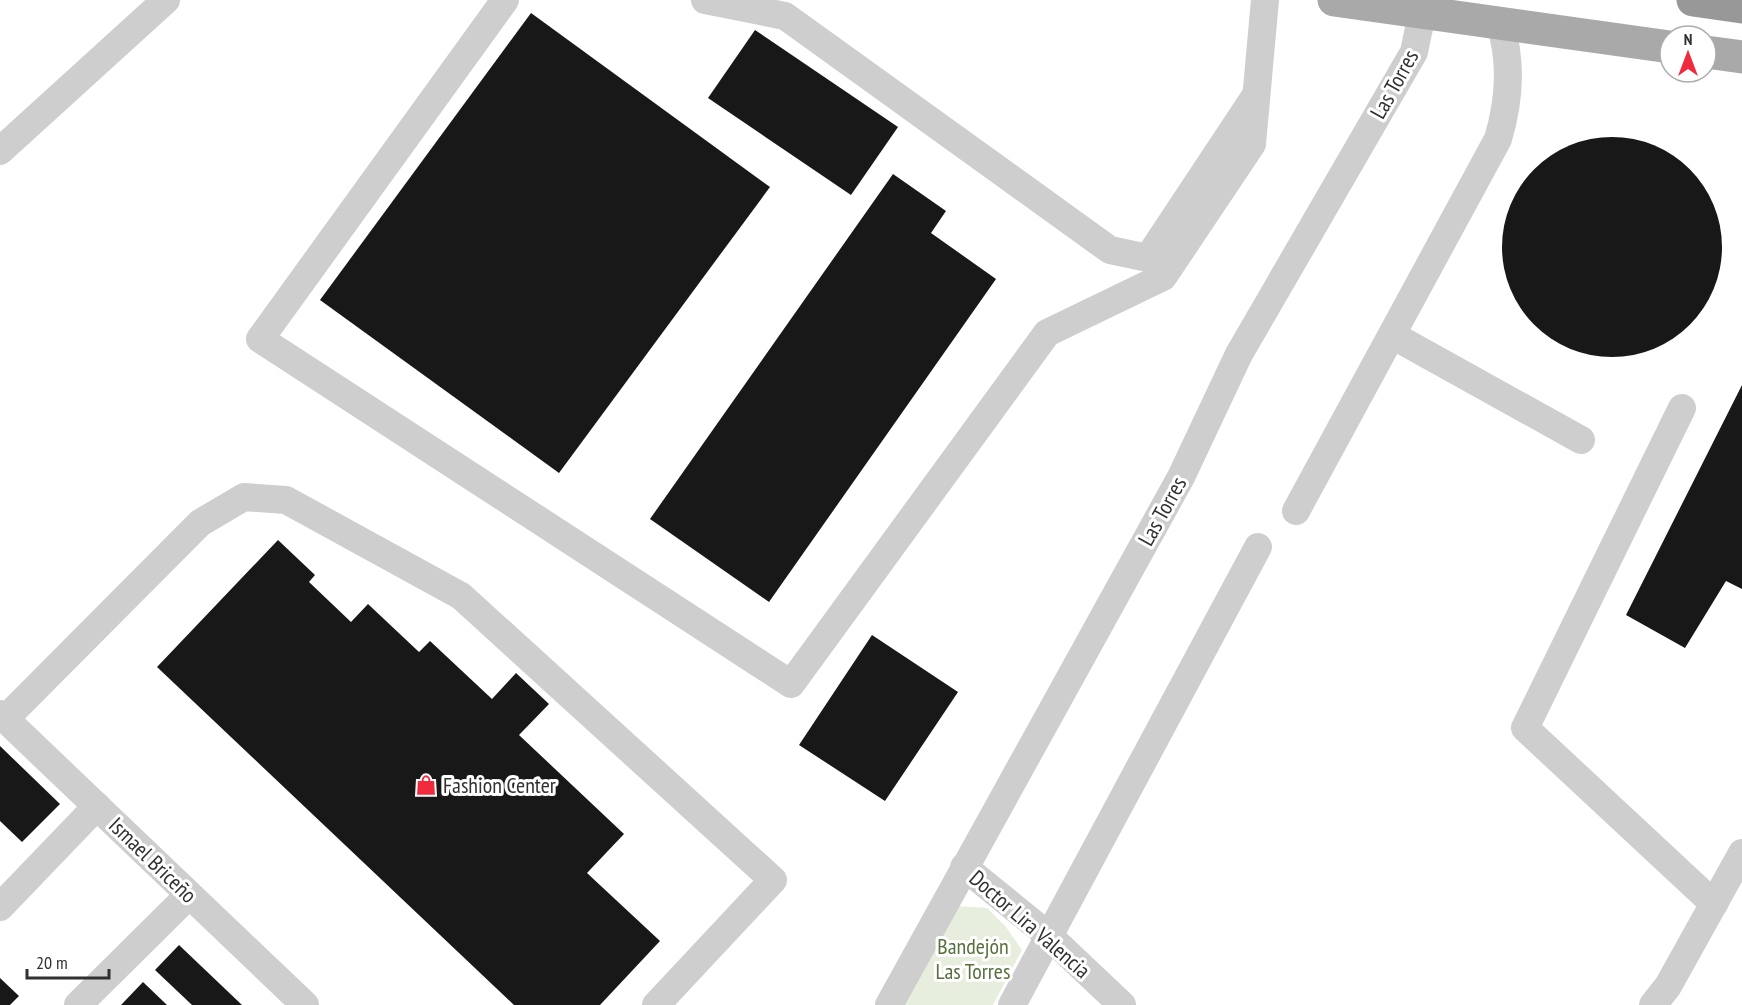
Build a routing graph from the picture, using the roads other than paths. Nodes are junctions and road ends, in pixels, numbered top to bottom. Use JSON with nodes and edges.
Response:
{"nodes":[{"id":1,"x":166,"y":0,"type":"edge"},
{"id":2,"x":504,"y":0,"type":"edge"},
{"id":3,"x":705,"y":0,"type":"edge"},
{"id":4,"x":1265,"y":0,"type":"edge"},
{"id":5,"x":1334,"y":0,"type":"edge"},
{"id":6,"x":1693,"y":0,"type":"edge"},
{"id":7,"x":1742,"y":7,"type":"edge"},
{"id":8,"x":1419,"y":12,"type":"junction"},
{"id":9,"x":1500,"y":24,"type":"junction"},
{"id":10,"x":1658,"y":45,"type":"edge"},
{"id":11,"x":1718,"y":54,"type":"edge"},
{"id":12,"x":1742,"y":57,"type":"edge"},
{"id":13,"x":1257,"y":94,"type":"junction"},
{"id":14,"x":0,"y":151,"type":"edge"},
{"id":15,"x":1392,"y":334,"type":"junction"},
{"id":16,"x":1682,"y":408,"type":"dead end"},
{"id":17,"x":1581,"y":440,"type":"dead end"},
{"id":18,"x":1296,"y":511,"type":"dead end"},
{"id":19,"x":1258,"y":547,"type":"dead end"},
{"id":20,"x":2,"y":717,"type":"edge"},
{"id":21,"x":97,"y":806,"type":"junction"},
{"id":22,"x":1742,"y":853,"type":"edge"},
{"id":23,"x":964,"y":867,"type":"junction"},
{"id":24,"x":189,"y":895,"type":"junction"},
{"id":25,"x":1714,"y":904,"type":"junction"},
{"id":26,"x":0,"y":907,"type":"edge"},
{"id":27,"x":1049,"y":936,"type":"junction"},
{"id":28,"x":78,"y":1005,"type":"edge"},
{"id":29,"x":305,"y":1005,"type":"edge"},
{"id":30,"x":656,"y":1005,"type":"edge"},
{"id":31,"x":889,"y":1005,"type":"edge"},
{"id":32,"x":1012,"y":1005,"type":"edge"},
{"id":33,"x":1122,"y":1005,"type":"edge"},
{"id":34,"x":1653,"y":1005,"type":"edge"}],
"edges":[{"from":1,"to":14,"type":"street"},
{"from":2,"to":13,"type":"street"},
{"from":3,"to":13,"type":"street"},
{"from":4,"to":13,"type":"street"},
{"from":5,"to":8,"type":"main road"},
{"from":6,"to":7,"type":"highway"},
{"from":8,"to":9,"type":"main road"},
{"from":8,"to":23,"type":"street","name":"Las Torres"},
{"from":9,"to":10,"type":"main road"},
{"from":9,"to":15,"type":"street"},
{"from":11,"to":12,"type":"main road"},
{"from":15,"to":17,"type":"street"},
{"from":15,"to":18,"type":"street"},
{"from":16,"to":25,"type":"street"},
{"from":19,"to":27,"type":"street"},
{"from":20,"to":21,"type":"street","name":"Ismael Briceño"},
{"from":20,"to":30,"type":"street"},
{"from":21,"to":24,"type":"street","name":"Ismael Briceño"},
{"from":21,"to":26,"type":"street"},
{"from":22,"to":25,"type":"street"},
{"from":23,"to":27,"type":"street","name":"Doctor Lira Valencia"},
{"from":23,"to":31,"type":"street","name":"Las Torres"},
{"from":24,"to":28,"type":"street"},
{"from":24,"to":29,"type":"street","name":"Ismael Briceño"},
{"from":25,"to":34,"type":"street"},
{"from":27,"to":32,"type":"street"},
{"from":27,"to":33,"type":"street","name":"Doctor Lira Valencia"}]}
